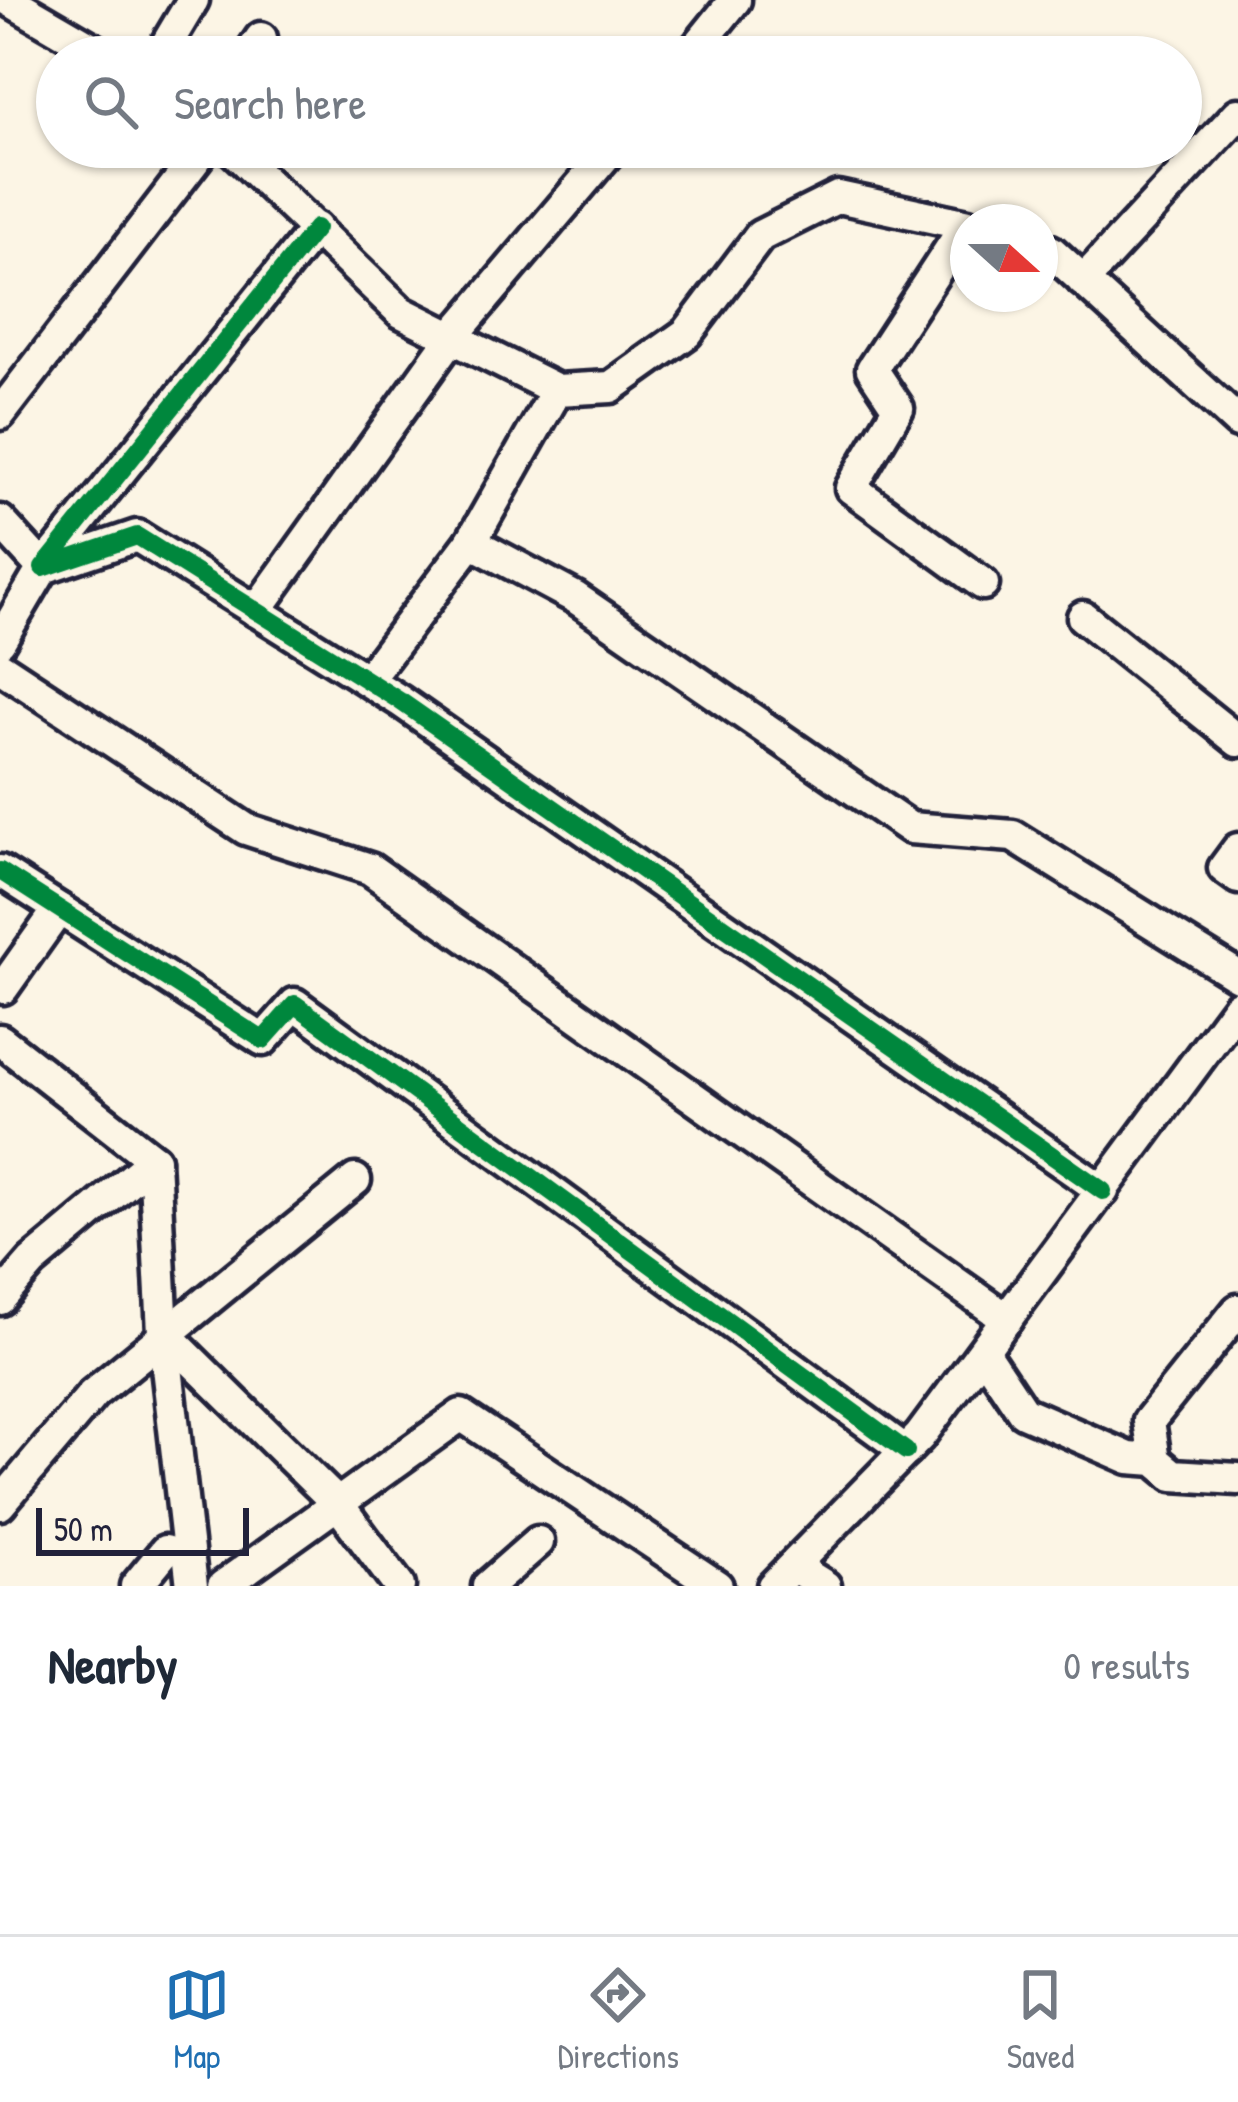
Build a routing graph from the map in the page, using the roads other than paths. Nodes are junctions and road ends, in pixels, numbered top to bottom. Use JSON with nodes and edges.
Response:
{"nodes":[{"id":1,"x":9,"y":0,"type":"edge"},
{"id":2,"x":193,"y":0,"type":"edge"},
{"id":3,"x":735,"y":0,"type":"edge"},
{"id":4,"x":71,"y":36,"type":"edge"},
{"id":5,"x":172,"y":36,"type":"edge"},
{"id":6,"x":706,"y":36,"type":"edge"},
{"id":7,"x":1238,"y":114,"type":"edge"},
{"id":8,"x":1202,"y":153,"type":"edge"},
{"id":9,"x":189,"y":168,"type":"edge"},
{"id":10,"x":252,"y":168,"type":"edge"},
{"id":11,"x":595,"y":168,"type":"edge"},
{"id":12,"x":1188,"y":168,"type":"edge"},
{"id":13,"x":950,"y":221,"type":"edge"},
{"id":14,"x":316,"y":228,"type":"junction"},
{"id":15,"x":950,"y":251,"type":"edge"},
{"id":16,"x":1058,"y":261,"type":"edge"},
{"id":17,"x":1083,"y":280,"type":"junction"},
{"id":18,"x":452,"y":337,"type":"junction"},
{"id":19,"x":557,"y":391,"type":"junction"},
{"id":20,"x":0,"y":414,"type":"edge"},
{"id":21,"x":1238,"y":422,"type":"edge"},
{"id":22,"x":0,"y":521,"type":"edge"},
{"id":23,"x":471,"y":542,"type":"junction"},
{"id":24,"x":43,"y":568,"type":"junction"},
{"id":25,"x":983,"y":584,"type":"dead end"},
{"id":26,"x":256,"y":611,"type":"junction"},
{"id":27,"x":1083,"y":617,"type":"dead end"},
{"id":28,"x":0,"y":641,"type":"edge"},
{"id":29,"x":0,"y":667,"type":"edge"},
{"id":30,"x":367,"y":680,"type":"junction"},
{"id":31,"x":1238,"y":741,"type":"edge"},
{"id":32,"x":1238,"y":849,"type":"edge"},
{"id":33,"x":0,"y":871,"type":"edge"},
{"id":34,"x":1238,"y":878,"type":"edge"},
{"id":35,"x":59,"y":909,"type":"junction"},
{"id":36,"x":1238,"y":976,"type":"edge"},
{"id":37,"x":3,"y":988,"type":"dead end"},
{"id":38,"x":1235,"y":1016,"type":"edge"},
{"id":39,"x":0,"y":1040,"type":"edge"},
{"id":40,"x":154,"y":1160,"type":"junction"},
{"id":41,"x":355,"y":1180,"type":"dead end"},
{"id":42,"x":1103,"y":1191,"type":"junction"},
{"id":43,"x":0,"y":1299,"type":"edge"},
{"id":44,"x":1238,"y":1310,"type":"edge"},
{"id":45,"x":1007,"y":1319,"type":"junction"},
{"id":46,"x":163,"y":1332,"type":"junction"},
{"id":47,"x":983,"y":1352,"type":"junction"},
{"id":48,"x":906,"y":1451,"type":"junction"},
{"id":49,"x":1155,"y":1460,"type":"junction"},
{"id":50,"x":1238,"y":1479,"type":"edge"},
{"id":51,"x":0,"y":1504,"type":"edge"},
{"id":52,"x":338,"y":1504,"type":"junction"},
{"id":53,"x":538,"y":1542,"type":"dead end"},
{"id":54,"x":165,"y":1551,"type":"dead end"},
{"id":55,"x":783,"y":1576,"type":"edge"},
{"id":56,"x":136,"y":1586,"type":"edge"},
{"id":57,"x":192,"y":1586,"type":"edge"},
{"id":58,"x":223,"y":1586,"type":"edge"},
{"id":59,"x":399,"y":1586,"type":"edge"},
{"id":60,"x":488,"y":1586,"type":"edge"},
{"id":61,"x":717,"y":1586,"type":"edge"},
{"id":62,"x":825,"y":1586,"type":"edge"}],
"edges":[{"from":1,"to":4,"type":"street"},
{"from":2,"to":5,"type":"street"},
{"from":3,"to":6,"type":"street"},
{"from":7,"to":8,"type":"street"},
{"from":9,"to":20,"type":"street"},
{"from":10,"to":14,"type":"street"},
{"from":11,"to":18,"type":"street"},
{"from":12,"to":17,"type":"street"},
{"from":13,"to":19,"type":"street"},
{"from":14,"to":18,"type":"street"},
{"from":14,"to":24,"type":"street"},
{"from":15,"to":25,"type":"street"},
{"from":16,"to":17,"type":"street"},
{"from":17,"to":21,"type":"street"},
{"from":18,"to":19,"type":"street"},
{"from":18,"to":26,"type":"street"},
{"from":19,"to":23,"type":"street"},
{"from":22,"to":24,"type":"street"},
{"from":23,"to":30,"type":"street"},
{"from":23,"to":36,"type":"street"},
{"from":24,"to":26,"type":"street"},
{"from":24,"to":28,"type":"street"},
{"from":26,"to":30,"type":"street"},
{"from":27,"to":31,"type":"street"},
{"from":29,"to":45,"type":"street"},
{"from":30,"to":42,"type":"street"},
{"from":32,"to":34,"type":"street"},
{"from":33,"to":35,"type":"street"},
{"from":35,"to":37,"type":"street"},
{"from":35,"to":48,"type":"street"},
{"from":38,"to":42,"type":"street"},
{"from":39,"to":40,"type":"street"},
{"from":40,"to":43,"type":"street"},
{"from":40,"to":46,"type":"street"},
{"from":41,"to":46,"type":"street"},
{"from":42,"to":45,"type":"street"},
{"from":44,"to":49,"type":"street"},
{"from":45,"to":47,"type":"street"},
{"from":46,"to":51,"type":"street"},
{"from":46,"to":52,"type":"street"},
{"from":46,"to":57,"type":"street"},
{"from":47,"to":48,"type":"street"},
{"from":47,"to":49,"type":"street"},
{"from":48,"to":55,"type":"street"},
{"from":49,"to":50,"type":"street"},
{"from":52,"to":58,"type":"street"},
{"from":52,"to":59,"type":"street"},
{"from":52,"to":61,"type":"street"},
{"from":53,"to":60,"type":"street"},
{"from":54,"to":56,"type":"street"},
{"from":55,"to":62,"type":"street"}]}
